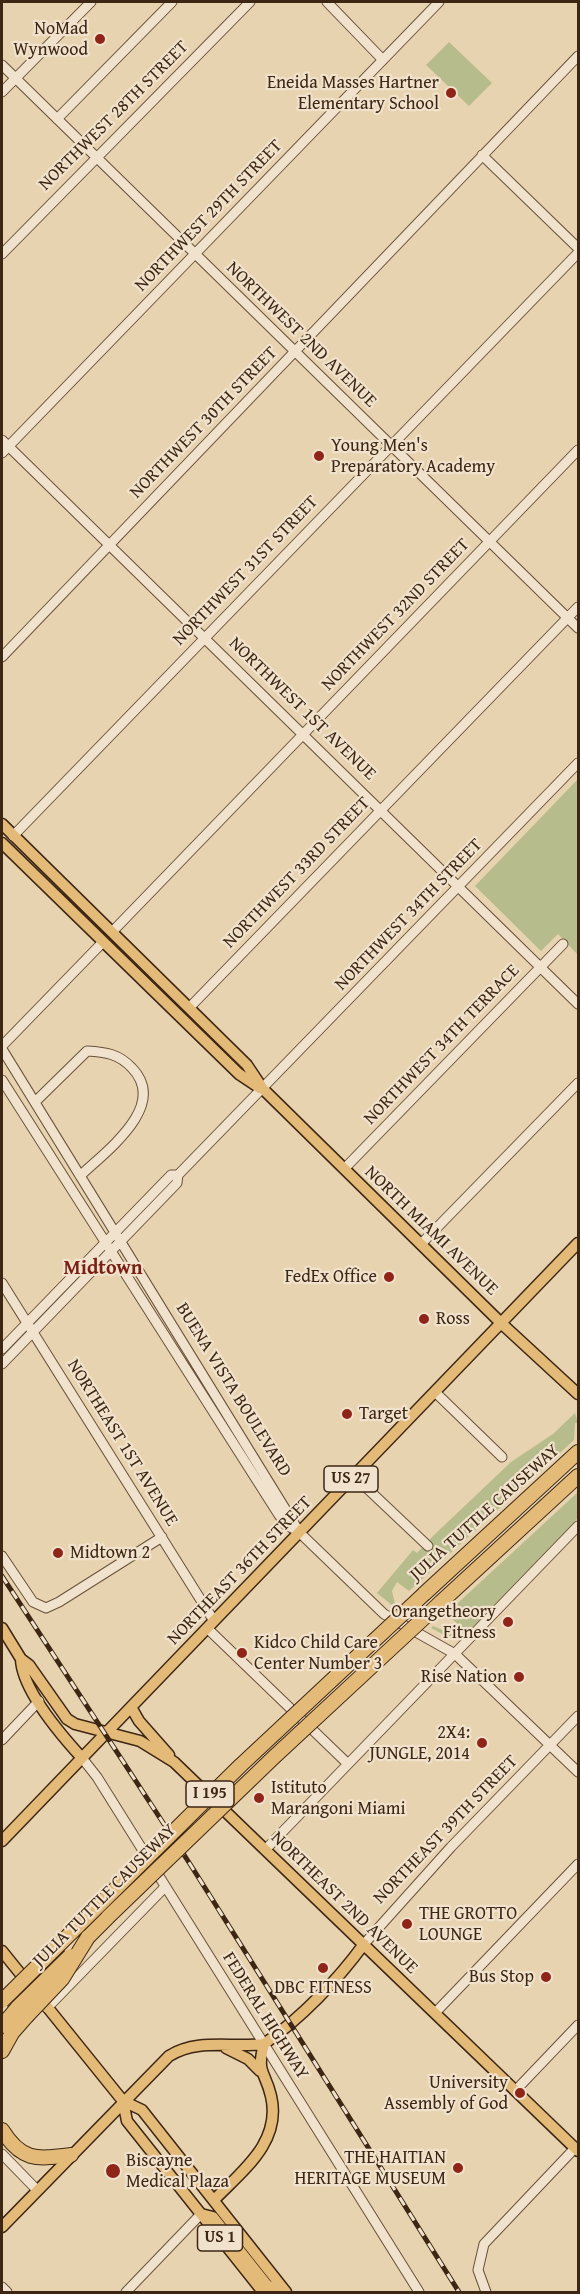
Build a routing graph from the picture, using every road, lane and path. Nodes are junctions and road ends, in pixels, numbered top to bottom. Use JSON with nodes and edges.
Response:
{"nodes":[{"id":1,"x":91,"y":2,"type":"edge"},
{"id":2,"x":172,"y":2,"type":"edge"},
{"id":3,"x":250,"y":2,"type":"edge"},
{"id":4,"x":327,"y":2,"type":"edge"},
{"id":5,"x":440,"y":2,"type":"edge"},
{"id":6,"x":579,"y":56,"type":"edge"},
{"id":7,"x":383,"y":60,"type":"junction"},
{"id":8,"x":2,"y":65,"type":"edge"},
{"id":9,"x":15,"y":78,"type":"junction"},
{"id":10,"x":2,"y":92,"type":"edge"},
{"id":11,"x":57,"y":119,"type":"junction"},
{"id":12,"x":482,"y":155,"type":"junction"},
{"id":13,"x":97,"y":157,"type":"junction"},
{"id":14,"x":579,"y":248,"type":"edge"},
{"id":15,"x":579,"y":253,"type":"edge"},
{"id":16,"x":2,"y":254,"type":"edge"},
{"id":17,"x":195,"y":255,"type":"junction"},
{"id":18,"x":294,"y":352,"type":"junction"},
{"id":19,"x":390,"y":445,"type":"junction"},
{"id":20,"x":4,"y":447,"type":"edge"},
{"id":21,"x":579,"y":450,"type":"edge"},
{"id":22,"x":490,"y":541,"type":"junction"},
{"id":23,"x":110,"y":546,"type":"junction"},
{"id":24,"x":579,"y":607,"type":"edge"},
{"id":25,"x":568,"y":618,"type":"junction"},
{"id":26,"x":579,"y":628,"type":"edge"},
{"id":27,"x":205,"y":639,"type":"junction"},
{"id":28,"x":2,"y":657,"type":"edge"},
{"id":29,"x":304,"y":734,"type":"junction"},
{"id":30,"x":579,"y":763,"type":"edge"},
{"id":31,"x":382,"y":810,"type":"junction"},
{"id":32,"x":2,"y":824,"type":"edge"},
{"id":33,"x":2,"y":831,"type":"edge"},
{"id":34,"x":14,"y":836,"type":"junction"},
{"id":35,"x":2,"y":846,"type":"edge"},
{"id":36,"x":459,"y":886,"type":"junction"},
{"id":37,"x":97,"y":917,"type":"junction"},
{"id":38,"x":112,"y":932,"type":"junction"},
{"id":39,"x":103,"y":942,"type":"junction"},
{"id":40,"x":563,"y":944,"type":"dead end"},
{"id":41,"x":540,"y":967,"type":"junction"},
{"id":42,"x":579,"y":1004,"type":"edge"},
{"id":43,"x":190,"y":1007,"type":"junction"},
{"id":44,"x":215,"y":1032,"type":"junction"},
{"id":45,"x":2,"y":1047,"type":"edge"},
{"id":46,"x":2,"y":1080,"type":"edge"},
{"id":47,"x":579,"y":1083,"type":"edge"},
{"id":48,"x":263,"y":1089,"type":"junction"},
{"id":49,"x":35,"y":1102,"type":"junction"},
{"id":50,"x":344,"y":1169,"type":"junction"},
{"id":51,"x":178,"y":1175,"type":"junction"},
{"id":52,"x":80,"y":1176,"type":"junction"},
{"id":53,"x":115,"y":1232,"type":"junction"},
{"id":54,"x":106,"y":1241,"type":"junction"},
{"id":55,"x":121,"y":1241,"type":"junction"},
{"id":56,"x":579,"y":1243,"type":"edge"},
{"id":57,"x":421,"y":1244,"type":"junction"},
{"id":58,"x":112,"y":1251,"type":"junction"},
{"id":59,"x":2,"y":1283,"type":"edge"},
{"id":60,"x":26,"y":1323,"type":"junction"},
{"id":61,"x":501,"y":1323,"type":"junction"},
{"id":62,"x":32,"y":1332,"type":"junction"},
{"id":63,"x":2,"y":1349,"type":"edge"},
{"id":64,"x":2,"y":1364,"type":"edge"},
{"id":65,"x":435,"y":1392,"type":"junction"},
{"id":66,"x":579,"y":1394,"type":"edge"},
{"id":67,"x":579,"y":1452,"type":"edge"},
{"id":68,"x":502,"y":1457,"type":"dead end"},
{"id":69,"x":354,"y":1476,"type":"junction"},
{"id":70,"x":579,"y":1476,"type":"edge"},
{"id":71,"x":578,"y":1528,"type":"edge"},
{"id":72,"x":300,"y":1533,"type":"junction"},
{"id":73,"x":162,"y":1537,"type":"junction"},
{"id":74,"x":428,"y":1546,"type":"dead end"},
{"id":75,"x":2,"y":1556,"type":"edge"},
{"id":76,"x":211,"y":1625,"type":"junction"},
{"id":77,"x":2,"y":1628,"type":"edge"},
{"id":78,"x":455,"y":1654,"type":"junction"},
{"id":79,"x":21,"y":1659,"type":"junction"},
{"id":80,"x":39,"y":1701,"type":"junction"},
{"id":81,"x":131,"y":1707,"type":"junction"},
{"id":82,"x":579,"y":1716,"type":"edge"},
{"id":83,"x":107,"y":1732,"type":"junction"},
{"id":84,"x":2,"y":1740,"type":"edge"},
{"id":85,"x":551,"y":1745,"type":"junction"},
{"id":86,"x":82,"y":1758,"type":"junction"},
{"id":87,"x":174,"y":1762,"type":"junction"},
{"id":88,"x":348,"y":1764,"type":"junction"},
{"id":89,"x":579,"y":1772,"type":"edge"},
{"id":90,"x":2,"y":1841,"type":"edge"},
{"id":91,"x":265,"y":1850,"type":"junction"},
{"id":92,"x":579,"y":1864,"type":"edge"},
{"id":93,"x":165,"y":1887,"type":"junction"},
{"id":94,"x":364,"y":1944,"type":"junction"},
{"id":95,"x":2,"y":1951,"type":"edge"},
{"id":96,"x":2,"y":2001,"type":"edge"},
{"id":97,"x":47,"y":2008,"type":"junction"},
{"id":98,"x":22,"y":2012,"type":"junction"},
{"id":99,"x":435,"y":2013,"type":"junction"},
{"id":100,"x":579,"y":2025,"type":"edge"},
{"id":101,"x":2,"y":2026,"type":"edge"},
{"id":102,"x":264,"y":2044,"type":"junction"},
{"id":103,"x":218,"y":2045,"type":"junction"},
{"id":104,"x":2,"y":2051,"type":"edge"},
{"id":105,"x":260,"y":2071,"type":"junction"},
{"id":106,"x":515,"y":2091,"type":"junction"},
{"id":107,"x":123,"y":2101,"type":"junction"},
{"id":108,"x":2,"y":2130,"type":"edge"},
{"id":109,"x":577,"y":2150,"type":"edge"},
{"id":110,"x":2,"y":2154,"type":"edge"},
{"id":111,"x":71,"y":2155,"type":"junction"},
{"id":112,"x":37,"y":2190,"type":"junction"},
{"id":113,"x":214,"y":2200,"type":"junction"},
{"id":114,"x":201,"y":2214,"type":"junction"},
{"id":115,"x":2,"y":2227,"type":"edge"},
{"id":116,"x":2,"y":2287,"type":"edge"},
{"id":117,"x":7,"y":2292,"type":"edge"},
{"id":118,"x":126,"y":2292,"type":"edge"},
{"id":119,"x":263,"y":2292,"type":"edge"},
{"id":120,"x":279,"y":2292,"type":"edge"},
{"id":121,"x":286,"y":2292,"type":"edge"},
{"id":122,"x":418,"y":2292,"type":"edge"},
{"id":123,"x":486,"y":2292,"type":"edge"}],
"edges":[{"from":1,"to":9,"type":"street"},
{"from":2,"to":11,"type":"street"},
{"from":3,"to":13,"type":"street","name":"NORTHWEST 28TH STREET"},
{"from":4,"to":7,"type":"street"},
{"from":5,"to":7,"type":"street","name":"NORTHWEST 29TH STREET"},
{"from":6,"to":12,"type":"street","name":"NORTHWEST 30TH STREET"},
{"from":7,"to":17,"type":"street","name":"NORTHWEST 29TH STREET"},
{"from":8,"to":9,"type":"street","name":"NORTHWEST 2ND AVENUE"},
{"from":9,"to":10,"type":"street"},
{"from":9,"to":11,"type":"street","name":"NORTHWEST 2ND AVENUE"},
{"from":11,"to":13,"type":"street","name":"NORTHWEST 2ND AVENUE"},
{"from":12,"to":14,"type":"street"},
{"from":12,"to":18,"type":"street","name":"NORTHWEST 30TH STREET"},
{"from":13,"to":16,"type":"street","name":"NORTHWEST 28TH STREET"},
{"from":13,"to":17,"type":"street","name":"NORTHWEST 2ND AVENUE"},
{"from":15,"to":19,"type":"street","name":"NORTHWEST 31ST STREET"},
{"from":17,"to":18,"type":"street","name":"NORTHWEST 2ND AVENUE"},
{"from":17,"to":20,"type":"street","name":"NORTHWEST 29TH STREET"},
{"from":18,"to":19,"type":"street","name":"NORTHWEST 2ND AVENUE"},
{"from":18,"to":23,"type":"street","name":"NORTHWEST 30TH STREET"},
{"from":19,"to":22,"type":"street","name":"NORTHWEST 2ND AVENUE"},
{"from":19,"to":27,"type":"street","name":"NORTHWEST 31ST STREET"},
{"from":20,"to":23,"type":"street","name":"NORTHWEST 1ST AVENUE"},
{"from":21,"to":22,"type":"street","name":"NORTHWEST 32ND STREET"},
{"from":22,"to":25,"type":"street","name":"NORTHWEST 2ND AVENUE"},
{"from":22,"to":29,"type":"street","name":"NORTHWEST 32ND STREET"},
{"from":23,"to":27,"type":"street","name":"NORTHWEST 1ST AVENUE"},
{"from":23,"to":28,"type":"street","name":"NORTHWEST 30TH STREET"},
{"from":24,"to":25,"type":"street","name":"NORTHWEST 33RD STREET"},
{"from":25,"to":26,"type":"street","name":"NORTHWEST 2ND AVENUE"},
{"from":25,"to":31,"type":"street","name":"NORTHWEST 33RD STREET"},
{"from":27,"to":29,"type":"street","name":"NORTHWEST 1ST AVENUE"},
{"from":27,"to":34,"type":"street","name":"NORTHWEST 31ST STREET"},
{"from":29,"to":31,"type":"street","name":"NORTHWEST 1ST AVENUE"},
{"from":29,"to":38,"type":"street","name":"NORTHWEST 32ND STREET"},
{"from":30,"to":36,"type":"street","name":"NORTHWEST 34TH STREET"},
{"from":31,"to":36,"type":"street","name":"NORTHWEST 1ST AVENUE"},
{"from":31,"to":43,"type":"street","name":"NORTHWEST 33RD STREET"},
{"from":32,"to":34,"type":"main road","name":"NORTH MIAMI AVENUE"},
{"from":33,"to":34,"type":"main road"},
{"from":34,"to":37,"type":"main road","name":"NORTH MIAMI AVENUE"},
{"from":35,"to":37,"type":"main road"},
{"from":35,"to":39,"type":"main road","name":"NORTH MIAMI AVENUE"},
{"from":36,"to":41,"type":"street","name":"NORTHWEST 1ST AVENUE"},
{"from":36,"to":48,"type":"street","name":"NORTHWEST 34TH STREET"},
{"from":37,"to":38,"type":"main road","name":"NORTH MIAMI AVENUE"},
{"from":38,"to":43,"type":"main road","name":"NORTH MIAMI AVENUE"},
{"from":39,"to":44,"type":"main road"},
{"from":39,"to":45,"type":"street"},
{"from":39,"to":48,"type":"main road","name":"NORTH MIAMI AVENUE"},
{"from":40,"to":41,"type":"street","name":"NORTHWEST 34TH TERRACE"},
{"from":41,"to":42,"type":"street","name":"NORTHWEST 1ST AVENUE"},
{"from":41,"to":50,"type":"street","name":"NORTHWEST 34TH TERRACE"},
{"from":43,"to":44,"type":"main road","name":"NORTH MIAMI AVENUE"},
{"from":44,"to":48,"type":"main road","name":"NORTH MIAMI AVENUE"},
{"from":45,"to":49,"type":"street","name":"BUENA VISTA BOULEVARD"},
{"from":46,"to":54,"type":"street","name":"BUENA VISTA BOULEVARD"},
{"from":47,"to":57,"type":"street"},
{"from":48,"to":50,"type":"main road","name":"NORTH MIAMI AVENUE"},
{"from":48,"to":51,"type":"street","name":"NORTHWEST 34TH STREET"},
{"from":49,"to":52,"type":"street","name":"BUENA VISTA BOULEVARD"},
{"from":49,"to":52,"type":"street"},
{"from":50,"to":57,"type":"main road","name":"NORTH MIAMI AVENUE"},
{"from":51,"to":53,"type":"street"},
{"from":51,"to":55,"type":"street"},
{"from":52,"to":53,"type":"street","name":"BUENA VISTA BOULEVARD"},
{"from":53,"to":54,"type":"street"},
{"from":53,"to":55,"type":"street","name":"BUENA VISTA BOULEVARD"},
{"from":54,"to":58,"type":"street","name":"BUENA VISTA BOULEVARD"},
{"from":54,"to":60,"type":"street"},
{"from":55,"to":58,"type":"street"},
{"from":55,"to":72,"type":"street","name":"BUENA VISTA BOULEVARD"},
{"from":56,"to":61,"type":"main road","number":"US 27"},
{"from":57,"to":61,"type":"main road","name":"NORTH MIAMI AVENUE"},
{"from":58,"to":62,"type":"street"},
{"from":58,"to":72,"type":"street","name":"BUENA VISTA BOULEVARD"},
{"from":59,"to":60,"type":"street","name":"NORTHEAST 1ST AVENUE"},
{"from":60,"to":62,"type":"street","name":"NORTHEAST 1ST AVENUE"},
{"from":60,"to":63,"type":"street"},
{"from":61,"to":65,"type":"main road","name":"NORTHEAST 36TH STREET","number":"US 27"},
{"from":61,"to":66,"type":"main road","name":"NORTH MIAMI AVENUE"},
{"from":62,"to":64,"type":"street"},
{"from":62,"to":73,"type":"street","name":"NORTHEAST 1ST AVENUE"},
{"from":65,"to":68,"type":"street"},
{"from":65,"to":69,"type":"main road","name":"NORTHEAST 36TH STREET","number":"US 27"},
{"from":67,"to":96,"type":"highway","name":"JULIA TUTTLE CAUSEWAY","number":"I 195","bridge":true},
{"from":69,"to":72,"type":"main road","name":"NORTHEAST 36TH STREET","number":"US 27"},
{"from":69,"to":74,"type":"street"},
{"from":70,"to":98,"type":"highway","name":"JULIA TUTTLE CAUSEWAY","number":"I 195","bridge":true},
{"from":71,"to":78,"type":"street"},
{"from":72,"to":76,"type":"main road","name":"NORTHEAST 36TH STREET","number":"US 27"},
{"from":72,"to":78,"type":"street"},
{"from":73,"to":75,"type":"street"},
{"from":73,"to":76,"type":"street","name":"NORTHEAST 1ST AVENUE"},
{"from":76,"to":81,"type":"main road","name":"NORTHEAST 36TH STREET","number":"US 27"},
{"from":76,"to":88,"type":"street","name":"NORTHEAST 1ST AVENUE"},
{"from":77,"to":79,"type":"main road","name":"NORTHEAST 2ND AVENUE"},
{"from":78,"to":85,"type":"street"},
{"from":78,"to":88,"type":"street"},
{"from":79,"to":80,"type":"main road","name":"NORTHEAST 2ND AVENUE"},
{"from":79,"to":83,"type":"main road","name":"NORTHEAST 2ND AVENUE"},
{"from":80,"to":84,"type":"street"},
{"from":80,"to":86,"type":"main road","name":"NORTHEAST 2ND AVENUE"},
{"from":81,"to":83,"type":"main road","name":"NORTHEAST 36TH STREET","number":"US 27"},
{"from":81,"to":87,"type":"main road"},
{"from":82,"to":85,"type":"street","name":"NORTHEAST 39TH STREET"},
{"from":83,"to":86,"type":"main road","name":"NORTHEAST 36TH STREET","number":"US 27"},
{"from":83,"to":87,"type":"main road","name":"NORTHEAST 2ND AVENUE"},
{"from":85,"to":89,"type":"street"},
{"from":85,"to":94,"type":"street","name":"NORTHEAST 39TH STREET"},
{"from":86,"to":90,"type":"main road","name":"NORTHEAST 36TH STREET","number":"US 27"},
{"from":86,"to":93,"type":"street","name":"FEDERAL HIGHWAY"},
{"from":87,"to":91,"type":"main road","name":"NORTHEAST 2ND AVENUE"},
{"from":88,"to":91,"type":"street"},
{"from":91,"to":94,"type":"main road","name":"NORTHEAST 2ND AVENUE"},
{"from":92,"to":99,"type":"street"},
{"from":93,"to":97,"type":"street"},
{"from":93,"to":102,"type":"street","name":"FEDERAL HIGHWAY"},
{"from":94,"to":99,"type":"main road","name":"NORTHEAST 2ND AVENUE"},
{"from":94,"to":102,"type":"main road","name":"NORTHEAST 39TH STREET"},
{"from":95,"to":97,"type":"main road","number":"US 1"},
{"from":97,"to":107,"type":"main road","number":"US 1"},
{"from":98,"to":101,"type":"highway","name":"JULIA TUTTLE CAUSEWAY","number":"I 195"},
{"from":98,"to":104,"type":"highway"},
{"from":99,"to":106,"type":"main road","name":"NORTHEAST 2ND AVENUE"},
{"from":100,"to":106,"type":"street"},
{"from":102,"to":103,"type":"main road"},
{"from":102,"to":105,"type":"main road"},
{"from":102,"to":122,"type":"street","name":"FEDERAL HIGHWAY"},
{"from":103,"to":105,"type":"main road"},
{"from":103,"to":107,"type":"main road"},
{"from":105,"to":113,"type":"main road"},
{"from":106,"to":109,"type":"main road","name":"NORTHEAST 2ND AVENUE"},
{"from":107,"to":111,"type":"main road"},
{"from":107,"to":113,"type":"main road","number":"US 1"},
{"from":107,"to":114,"type":"main road","number":"US 1"},
{"from":108,"to":111,"type":"highway"},
{"from":109,"to":123,"type":"street"},
{"from":110,"to":112,"type":"street"},
{"from":111,"to":112,"type":"main road"},
{"from":112,"to":115,"type":"main road"},
{"from":113,"to":121,"type":"main road","number":"US 1"},
{"from":114,"to":118,"type":"street"},
{"from":114,"to":119,"type":"main road","number":"US 1"},
{"from":114,"to":120,"type":"main road"},
{"from":116,"to":117,"type":"street"}]}
